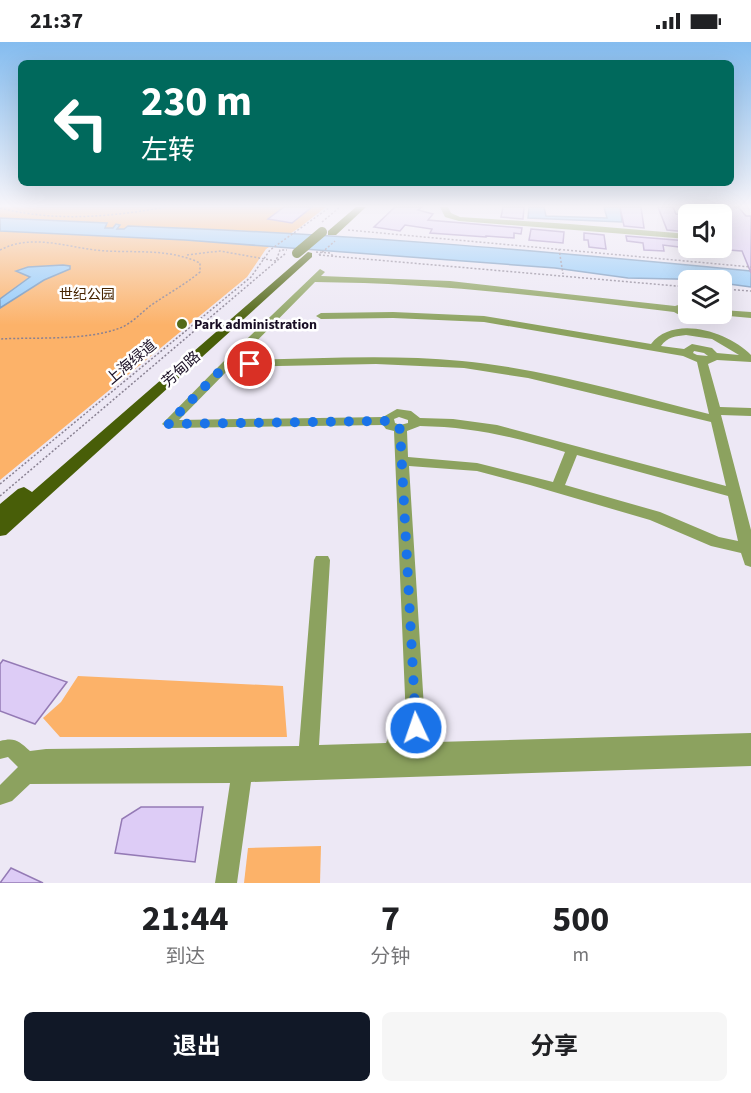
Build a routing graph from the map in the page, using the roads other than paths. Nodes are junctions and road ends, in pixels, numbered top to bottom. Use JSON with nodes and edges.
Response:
{"nodes":[{"id":1,"x":312,"y":246,"type":"edge"},
{"id":2,"x":303,"y":254,"type":"junction"},
{"id":3,"x":677,"y":309,"type":"edge"},
{"id":4,"x":732,"y":314,"type":"edge"},
{"id":5,"x":751,"y":315,"type":"edge"},
{"id":6,"x":321,"y":316,"type":"dead end"},
{"id":7,"x":696,"y":324,"type":"edge"},
{"id":8,"x":698,"y":333,"type":"junction"},
{"id":9,"x":654,"y":348,"type":"junction"},
{"id":10,"x":708,"y":358,"type":"junction"},
{"id":11,"x":750,"y":359,"type":"edge"},
{"id":12,"x":227,"y":364,"type":"junction"},
{"id":13,"x":751,"y":412,"type":"edge"},
{"id":14,"x":716,"y":415,"type":"junction"},
{"id":15,"x":401,"y":424,"type":"junction"},
{"id":16,"x":573,"y":449,"type":"junction"},
{"id":17,"x":402,"y":461,"type":"junction"},
{"id":18,"x":557,"y":488,"type":"junction"},
{"id":19,"x":734,"y":493,"type":"junction"},
{"id":20,"x":0,"y":514,"type":"edge"},
{"id":21,"x":0,"y":530,"type":"edge"},
{"id":22,"x":750,"y":553,"type":"edge"},
{"id":23,"x":322,"y":560,"type":"dead end"},
{"id":24,"x":416,"y":728,"type":"junction"},
{"id":25,"x":751,"y":742,"type":"edge"},
{"id":26,"x":0,"y":750,"type":"edge"},
{"id":27,"x":425,"y":752,"type":"junction"},
{"id":28,"x":396,"y":753,"type":"junction"},
{"id":29,"x":308,"y":755,"type":"junction"},
{"id":30,"x":751,"y":757,"type":"edge"},
{"id":31,"x":243,"y":765,"type":"junction"},
{"id":32,"x":0,"y":795,"type":"edge"},
{"id":33,"x":226,"y":883,"type":"edge"}],
"edges":[{"from":1,"to":2,"type":"main road","name":"芳甸路"},
{"from":2,"to":20,"type":"main road","name":"芳甸路"},
{"from":2,"to":21,"type":"main road","name":"芳甸路"},
{"from":3,"to":12,"type":"street"},
{"from":4,"to":5,"type":"street"},
{"from":6,"to":9,"type":"street"},
{"from":7,"to":8,"type":"street"},
{"from":8,"to":9,"type":"street"},
{"from":8,"to":11,"type":"street"},
{"from":9,"to":10,"type":"street"},
{"from":10,"to":11,"type":"street"},
{"from":10,"to":14,"type":"street"},
{"from":12,"to":14,"type":"street"},
{"from":12,"to":15,"type":"street"},
{"from":13,"to":14,"type":"street"},
{"from":14,"to":19,"type":"street"},
{"from":15,"to":16,"type":"street"},
{"from":15,"to":17,"type":"street"},
{"from":16,"to":18,"type":"street"},
{"from":16,"to":19,"type":"street"},
{"from":17,"to":18,"type":"street"},
{"from":17,"to":24,"type":"street"},
{"from":18,"to":22,"type":"street"},
{"from":19,"to":22,"type":"street"},
{"from":23,"to":29,"type":"street"},
{"from":24,"to":27,"type":"street"},
{"from":24,"to":28,"type":"street"},
{"from":25,"to":27,"type":"street"},
{"from":26,"to":31,"type":"street"},
{"from":27,"to":28,"type":"street"},
{"from":28,"to":29,"type":"street"},
{"from":29,"to":31,"type":"street"},
{"from":30,"to":31,"type":"street"},
{"from":31,"to":32,"type":"street"},
{"from":31,"to":33,"type":"street"}]}
